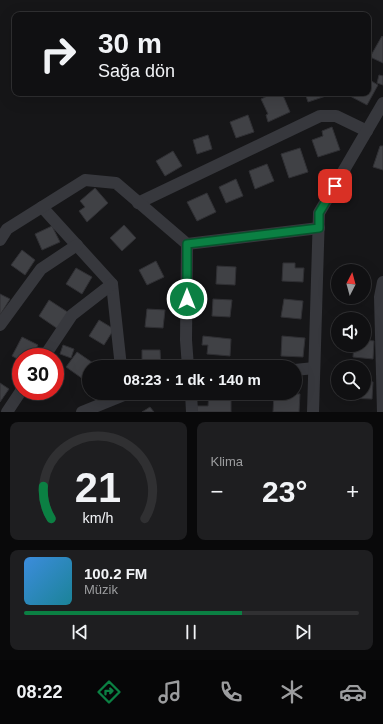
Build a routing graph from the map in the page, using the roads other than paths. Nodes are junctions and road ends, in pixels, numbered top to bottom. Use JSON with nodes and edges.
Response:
{"nodes":[{"id":1,"x":383,"y":103,"type":"edge"},
{"id":2,"x":367,"y":131,"type":"junction"},
{"id":3,"x":138,"y":203,"type":"junction"},
{"id":4,"x":42,"y":207,"type":"junction"},
{"id":5,"x":319,"y":228,"type":"junction"},
{"id":6,"x":0,"y":240,"type":"edge"},
{"id":7,"x":187,"y":244,"type":"junction"},
{"id":8,"x":77,"y":245,"type":"junction"},
{"id":9,"x":383,"y":282,"type":"edge"},
{"id":10,"x":112,"y":284,"type":"junction"},
{"id":11,"x":0,"y":325,"type":"edge"},
{"id":12,"x":50,"y":348,"type":"edge"},
{"id":13,"x":120,"y":360,"type":"edge"},
{"id":14,"x":187,"y":360,"type":"edge"},
{"id":15,"x":314,"y":368,"type":"junction"},
{"id":16,"x":302,"y":369,"type":"edge"},
{"id":17,"x":15,"y":400,"type":"edge"},
{"id":18,"x":110,"y":400,"type":"edge"},
{"id":19,"x":191,"y":400,"type":"edge"},
{"id":20,"x":7,"y":412,"type":"edge"},
{"id":21,"x":82,"y":412,"type":"edge"},
{"id":22,"x":192,"y":412,"type":"edge"},
{"id":23,"x":313,"y":412,"type":"edge"},
{"id":24,"x":383,"y":412,"type":"edge"}],
"edges":[{"from":1,"to":2,"type":"street"},
{"from":2,"to":3,"type":"street"},
{"from":2,"to":5,"type":"street"},
{"from":3,"to":4,"type":"street"},
{"from":3,"to":7,"type":"street"},
{"from":4,"to":6,"type":"street"},
{"from":4,"to":8,"type":"street"},
{"from":5,"to":7,"type":"street"},
{"from":5,"to":15,"type":"street"},
{"from":7,"to":14,"type":"street"},
{"from":8,"to":10,"type":"street"},
{"from":8,"to":11,"type":"street"},
{"from":9,"to":24,"type":"street"},
{"from":10,"to":12,"type":"street"},
{"from":10,"to":13,"type":"street"},
{"from":15,"to":16,"type":"street"},
{"from":15,"to":23,"type":"street"},
{"from":17,"to":20,"type":"street"},
{"from":18,"to":21,"type":"street"},
{"from":19,"to":22,"type":"street"}]}
